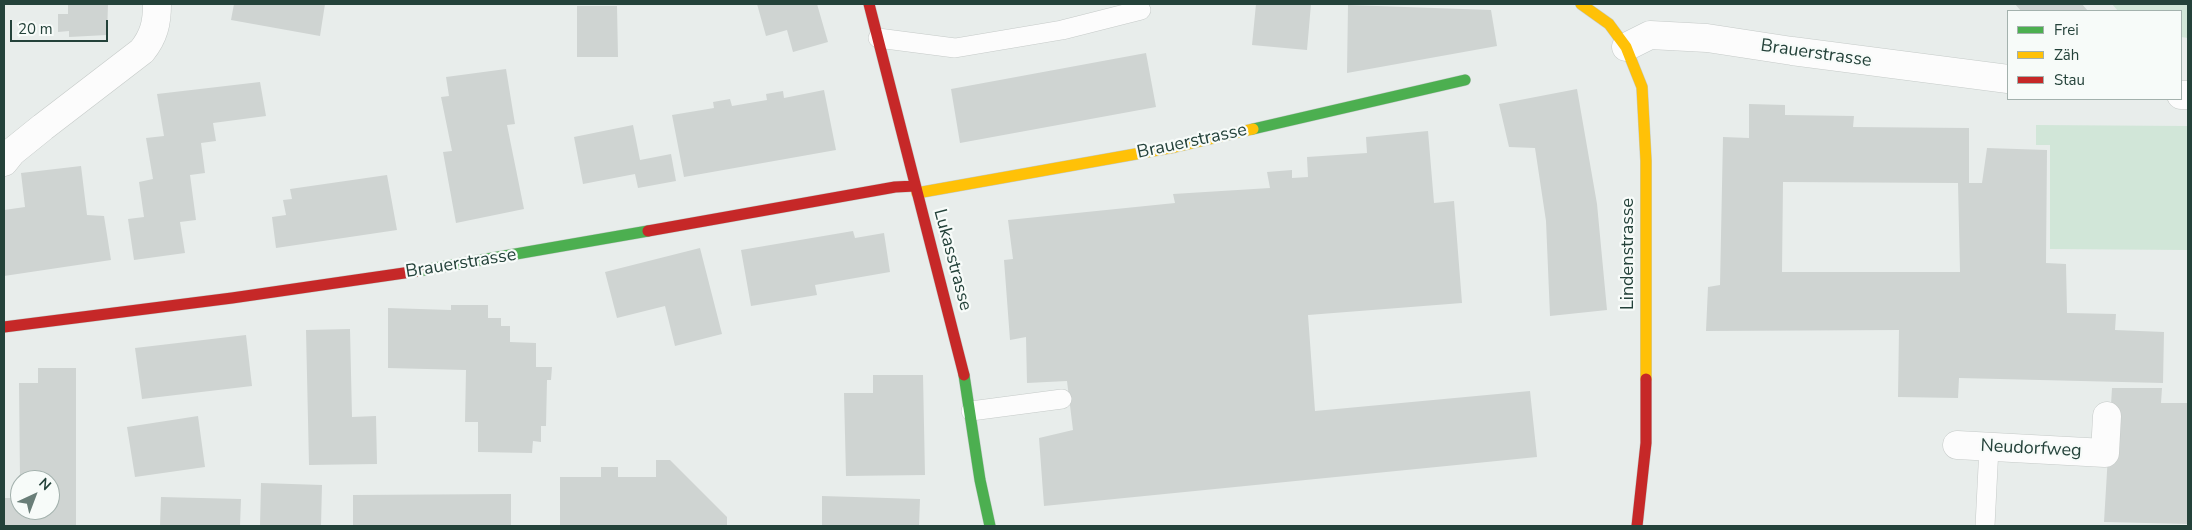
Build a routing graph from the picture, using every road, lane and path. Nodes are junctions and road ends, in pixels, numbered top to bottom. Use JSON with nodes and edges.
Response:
{"nodes":[{"id":1,"x":157,"y":4,"type":"edge"},
{"id":2,"x":869,"y":4,"type":"edge"},
{"id":3,"x":1581,"y":4,"type":"edge"},
{"id":4,"x":1141,"y":10,"type":"dead end"},
{"id":5,"x":878,"y":38,"type":"junction"},
{"id":6,"x":1626,"y":48,"type":"junction"},
{"id":7,"x":2007,"y":79,"type":"edge"},
{"id":8,"x":1465,"y":80,"type":"dead end"},
{"id":9,"x":4,"y":162,"type":"edge"},
{"id":10,"x":916,"y":190,"type":"junction"},
{"id":11,"x":4,"y":327,"type":"edge"},
{"id":12,"x":1062,"y":399,"type":"dead end"},
{"id":13,"x":971,"y":411,"type":"junction"},
{"id":14,"x":2106,"y":416,"type":"dead end"},
{"id":15,"x":1957,"y":445,"type":"dead end"},
{"id":16,"x":1989,"y":447,"type":"junction"},
{"id":17,"x":990,"y":526,"type":"edge"},
{"id":18,"x":1637,"y":526,"type":"edge"},
{"id":19,"x":1985,"y":526,"type":"edge"}],
"edges":[{"from":1,"to":9,"type":"street"},
{"from":2,"to":5,"type":"street","name":"Lukasstrasse"},
{"from":3,"to":6,"type":"street","name":"Lindenstrasse"},
{"from":4,"to":5,"type":"lane"},
{"from":5,"to":10,"type":"street","name":"Lukasstrasse"},
{"from":6,"to":7,"type":"street","name":"Brauerstrasse"},
{"from":6,"to":18,"type":"street","name":"Lindenstrasse"},
{"from":8,"to":10,"type":"street","name":"Brauerstrasse"},
{"from":10,"to":11,"type":"street","name":"Brauerstrasse"},
{"from":10,"to":13,"type":"street","name":"Lukasstrasse"},
{"from":12,"to":13,"type":"lane"},
{"from":13,"to":17,"type":"street","name":"Lukasstrasse"},
{"from":14,"to":16,"type":"street","name":"Neudorfweg"},
{"from":15,"to":16,"type":"street","name":"Neudorfweg"},
{"from":16,"to":19,"type":"lane"}]}
